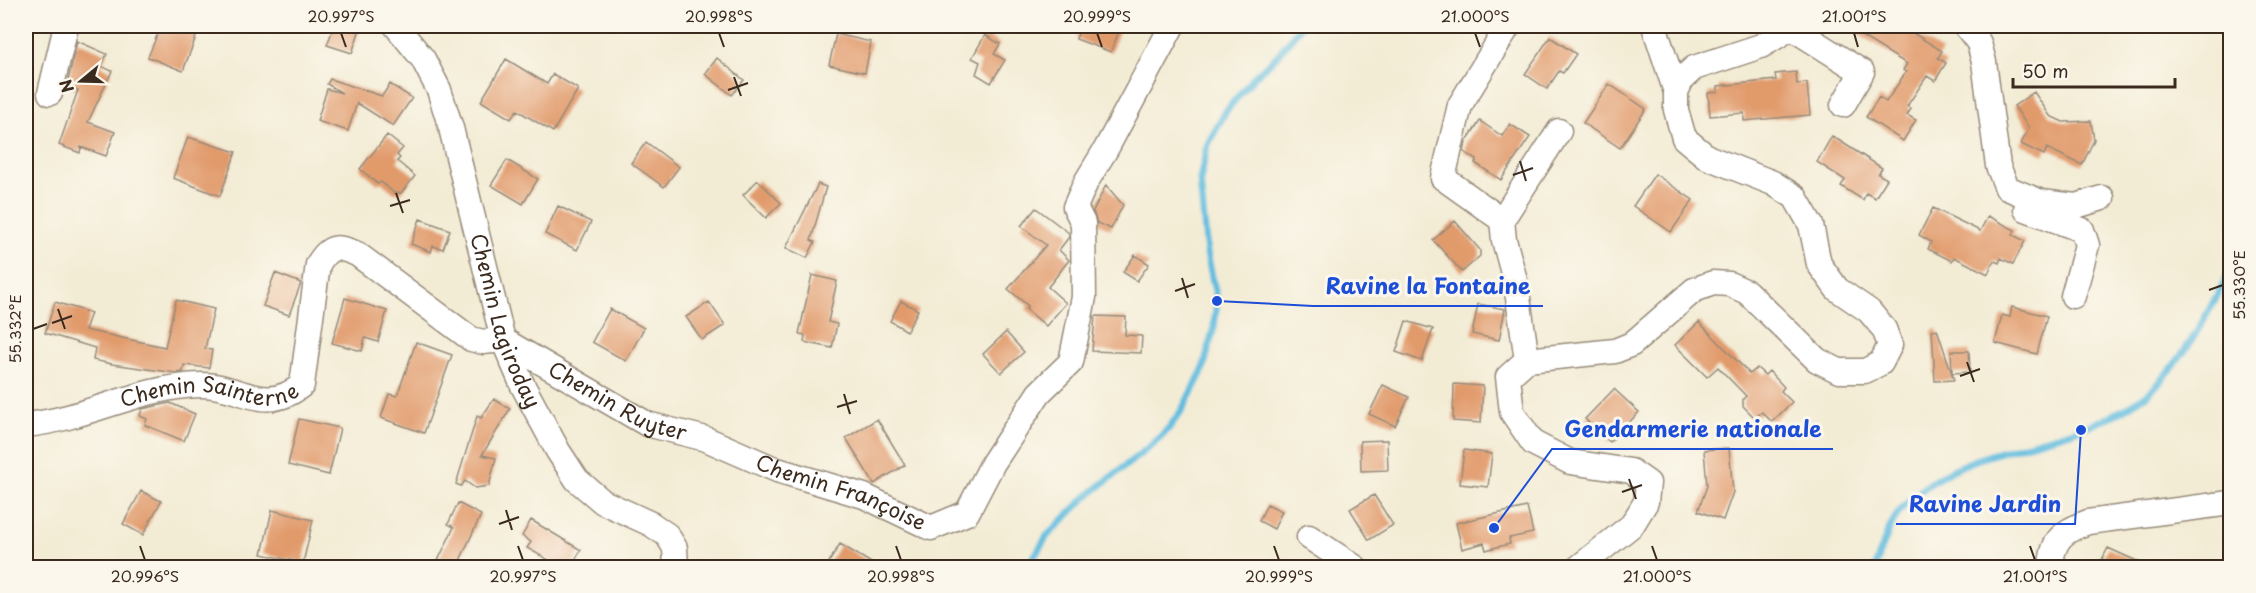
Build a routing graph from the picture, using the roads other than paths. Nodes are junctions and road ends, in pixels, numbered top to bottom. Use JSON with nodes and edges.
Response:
{"nodes":[{"id":1,"x":66,"y":26,"type":"edge"},
{"id":2,"x":396,"y":26,"type":"edge"},
{"id":3,"x":1172,"y":26,"type":"edge"},
{"id":4,"x":1654,"y":26,"type":"edge"},
{"id":5,"x":1966,"y":26,"type":"edge"},
{"id":6,"x":1793,"y":27,"type":"edge"},
{"id":7,"x":1507,"y":28,"type":"dead end"},
{"id":8,"x":1676,"y":92,"type":"junction"},
{"id":9,"x":50,"y":93,"type":"dead end"},
{"id":10,"x":1843,"y":105,"type":"dead end"},
{"id":11,"x":1559,"y":131,"type":"dead end"},
{"id":12,"x":2025,"y":195,"type":"junction"},
{"id":13,"x":2102,"y":198,"type":"dead end"},
{"id":14,"x":1502,"y":220,"type":"junction"},
{"id":15,"x":2073,"y":296,"type":"dead end"},
{"id":16,"x":503,"y":340,"type":"junction"},
{"id":17,"x":1527,"y":360,"type":"junction"},
{"id":18,"x":26,"y":425,"type":"edge"},
{"id":19,"x":706,"y":439,"type":"joint"},
{"id":20,"x":2230,"y":503,"type":"edge"},
{"id":21,"x":1309,"y":537,"type":"dead end"},
{"id":22,"x":676,"y":567,"type":"edge"},
{"id":23,"x":1356,"y":567,"type":"edge"},
{"id":24,"x":1578,"y":567,"type":"edge"},
{"id":25,"x":2051,"y":567,"type":"edge"}],
"edges":[{"from":1,"to":9,"type":"street"},
{"from":2,"to":16,"type":"street","name":"Chemin Lagiroday"},
{"from":3,"to":19,"type":"street","name":"Chemin Françoise"},
{"from":4,"to":8,"type":"street"},
{"from":5,"to":12,"type":"street"},
{"from":6,"to":8,"type":"street"},
{"from":6,"to":10,"type":"street"},
{"from":7,"to":14,"type":"street"},
{"from":8,"to":17,"type":"street"},
{"from":11,"to":14,"type":"street"},
{"from":12,"to":13,"type":"street"},
{"from":12,"to":15,"type":"street"},
{"from":14,"to":17,"type":"street"},
{"from":16,"to":18,"type":"street","name":"Chemin Sainterne"},
{"from":16,"to":19,"type":"street","name":"Chemin Ruyter"},
{"from":16,"to":22,"type":"street","name":"Chemin Lagiroday"},
{"from":17,"to":24,"type":"street"},
{"from":20,"to":25,"type":"street"},
{"from":21,"to":23,"type":"street"}]}
